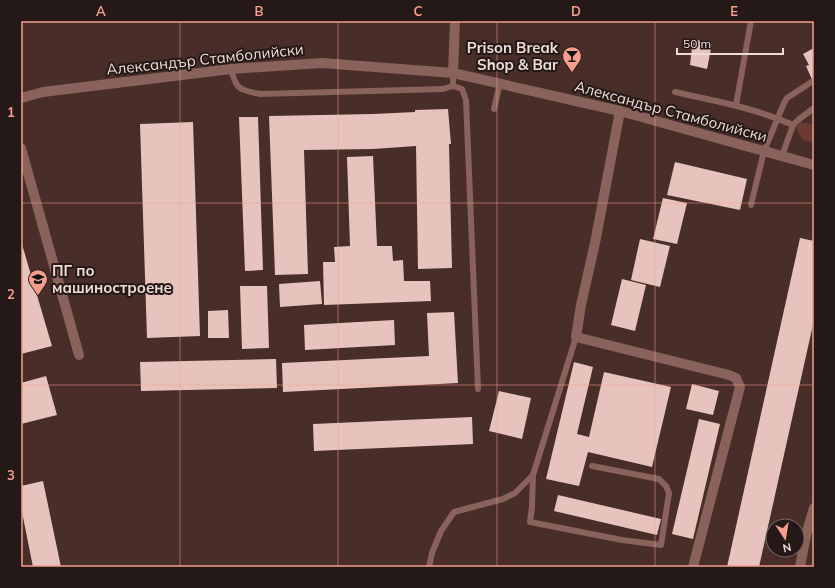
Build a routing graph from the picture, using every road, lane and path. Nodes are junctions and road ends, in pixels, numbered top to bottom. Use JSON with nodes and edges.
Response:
{"nodes":[{"id":1,"x":455,"y":21,"type":"edge"},
{"id":2,"x":751,"y":21,"type":"edge"},
{"id":3,"x":231,"y":69,"type":"junction"},
{"id":4,"x":453,"y":73,"type":"junction"},
{"id":5,"x":813,"y":81,"type":"dead end"},
{"id":6,"x":500,"y":83,"type":"junction"},
{"id":7,"x":453,"y":86,"type":"junction"},
{"id":8,"x":675,"y":92,"type":"dead end"},
{"id":9,"x":21,"y":98,"type":"edge"},
{"id":10,"x":736,"y":105,"type":"junction"},
{"id":11,"x":814,"y":108,"type":"edge"},
{"id":12,"x":494,"y":109,"type":"dead end"},
{"id":13,"x":620,"y":111,"type":"junction"},
{"id":14,"x":777,"y":118,"type":"junction"},
{"id":15,"x":793,"y":125,"type":"junction"},
{"id":16,"x":21,"y":148,"type":"edge"},
{"id":17,"x":764,"y":151,"type":"junction"},
{"id":18,"x":782,"y":156,"type":"junction"},
{"id":19,"x":814,"y":165,"type":"edge"},
{"id":20,"x":751,"y":205,"type":"dead end"},
{"id":21,"x":576,"y":337,"type":"junction"},
{"id":22,"x":79,"y":355,"type":"dead end"},
{"id":23,"x":478,"y":389,"type":"dead end"},
{"id":24,"x":592,"y":466,"type":"dead end"},
{"id":25,"x":533,"y":475,"type":"junction"},
{"id":26,"x":814,"y":508,"type":"edge"},
{"id":27,"x":429,"y":567,"type":"edge"},
{"id":28,"x":693,"y":567,"type":"edge"},
{"id":29,"x":800,"y":567,"type":"edge"}],
"edges":[{"from":1,"to":4,"type":"street"},
{"from":2,"to":10,"type":"lane"},
{"from":3,"to":4,"type":"street","name":"Александър Стамболийски"},
{"from":3,"to":7,"type":"lane"},
{"from":3,"to":9,"type":"street","name":"Александър Стамболийски"},
{"from":4,"to":6,"type":"street","name":"Александър Стамболийски"},
{"from":4,"to":7,"type":"lane"},
{"from":5,"to":14,"type":"lane"},
{"from":6,"to":12,"type":"lane"},
{"from":6,"to":13,"type":"street","name":"Александър Стамболийски"},
{"from":7,"to":23,"type":"lane"},
{"from":8,"to":10,"type":"lane"},
{"from":10,"to":14,"type":"lane"},
{"from":11,"to":15,"type":"lane"},
{"from":13,"to":17,"type":"street","name":"Александър Стамболийски"},
{"from":13,"to":21,"type":"street"},
{"from":14,"to":15,"type":"lane"},
{"from":14,"to":17,"type":"lane"},
{"from":15,"to":18,"type":"lane"},
{"from":16,"to":22,"type":"street"},
{"from":17,"to":18,"type":"street","name":"Александър Стамболийски"},
{"from":17,"to":20,"type":"lane"},
{"from":18,"to":19,"type":"street","name":"Александър Стамболийски"},
{"from":21,"to":25,"type":"lane"},
{"from":21,"to":28,"type":"street"},
{"from":24,"to":25,"type":"lane"},
{"from":25,"to":27,"type":"lane"},
{"from":26,"to":29,"type":"street"}]}
